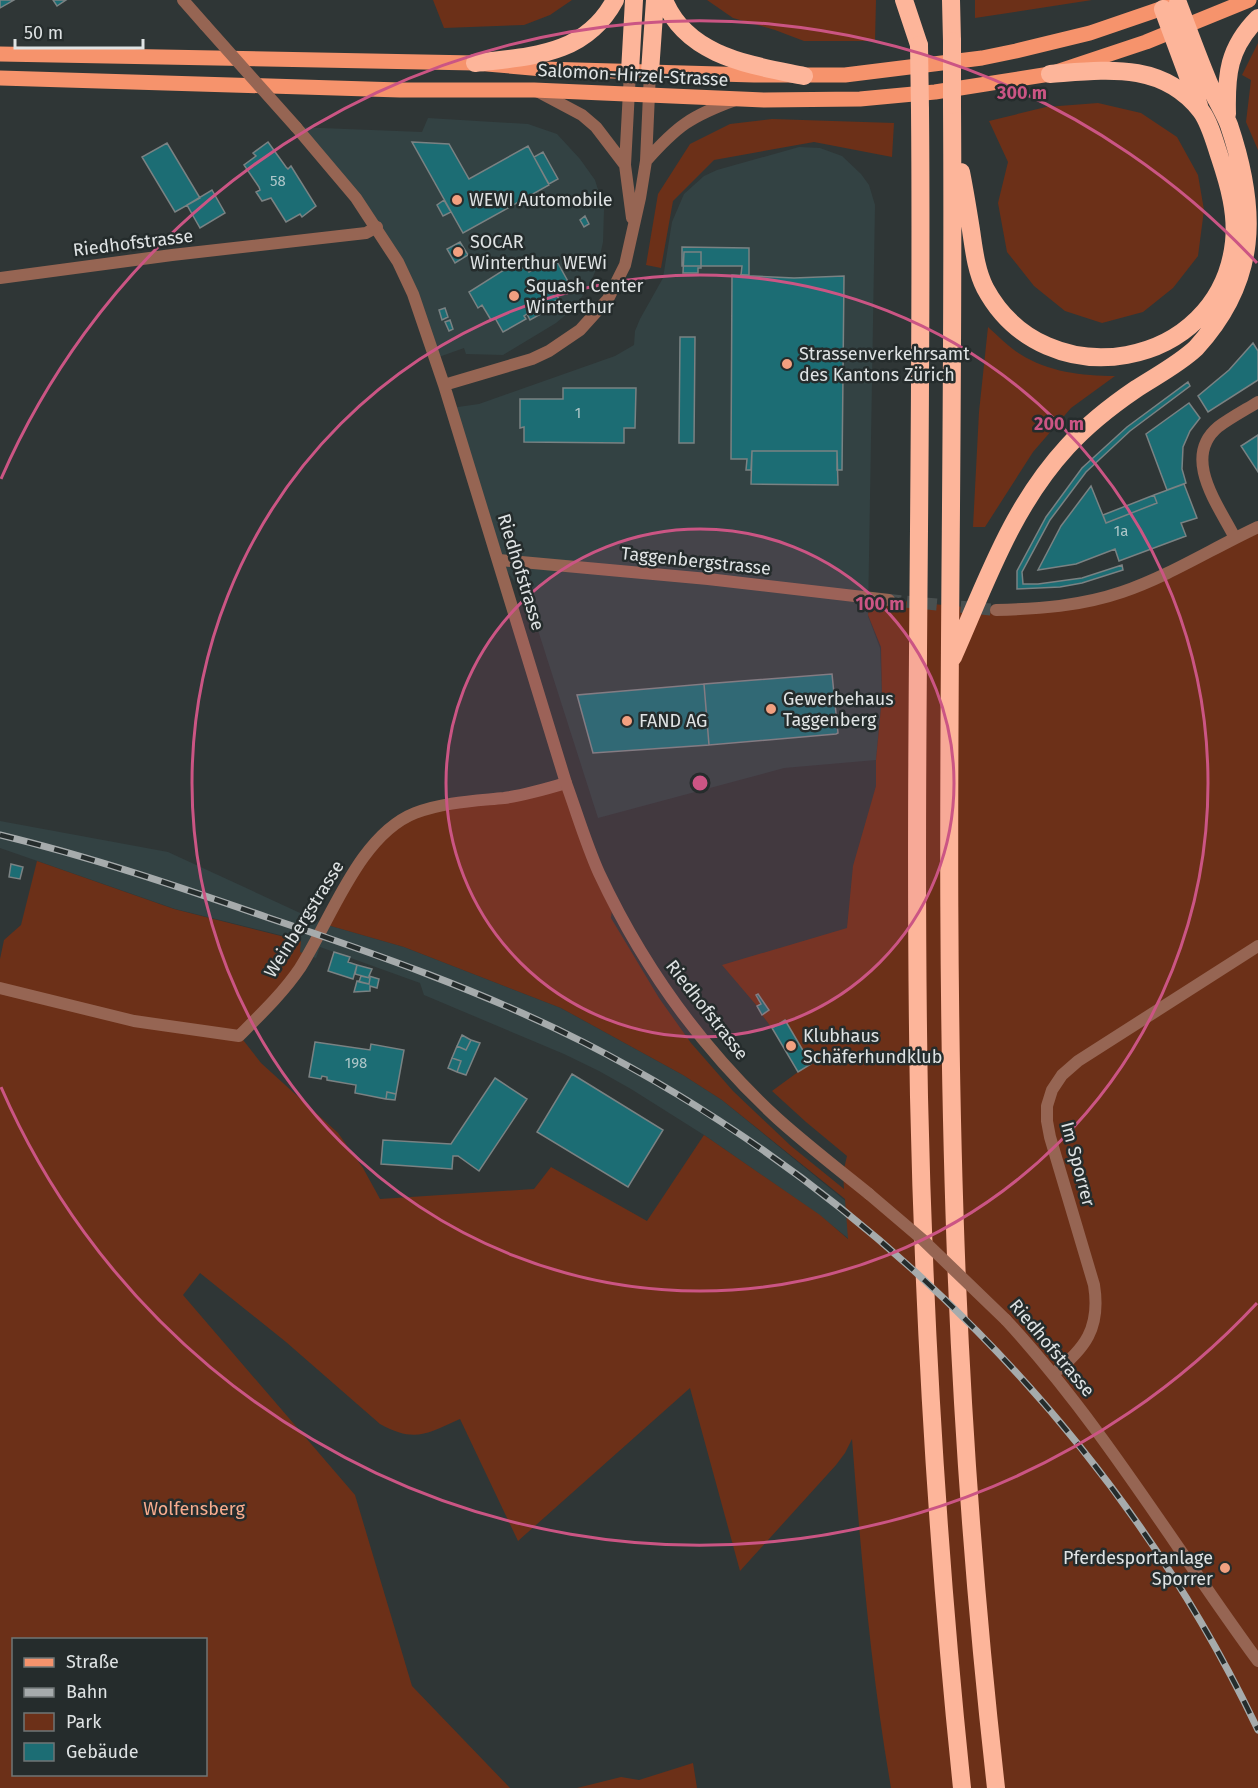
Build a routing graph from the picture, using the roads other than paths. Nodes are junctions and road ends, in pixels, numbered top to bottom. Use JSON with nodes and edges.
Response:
{"nodes":[{"id":1,"x":183,"y":0,"type":"edge"},
{"id":2,"x":615,"y":0,"type":"edge"},
{"id":3,"x":634,"y":0,"type":"edge"},
{"id":4,"x":655,"y":0,"type":"edge"},
{"id":5,"x":664,"y":0,"type":"edge"},
{"id":6,"x":904,"y":0,"type":"edge"},
{"id":7,"x":919,"y":0,"type":"edge"},
{"id":8,"x":951,"y":0,"type":"edge"},
{"id":9,"x":1249,"y":0,"type":"edge"},
{"id":10,"x":1176,"y":4,"type":"edge"},
{"id":11,"x":1258,"y":18,"type":"edge"},
{"id":12,"x":1179,"y":29,"type":"junction"},
{"id":13,"x":919,"y":45,"type":"junction"},
{"id":14,"x":0,"y":54,"type":"edge"},
{"id":15,"x":475,"y":63,"type":"junction"},
{"id":16,"x":630,"y":72,"type":"junction"},
{"id":17,"x":650,"y":72,"type":"junction"},
{"id":18,"x":1050,"y":74,"type":"junction"},
{"id":19,"x":804,"y":76,"type":"junction"},
{"id":20,"x":0,"y":78,"type":"edge"},
{"id":21,"x":534,"y":90,"type":"junction"},
{"id":22,"x":630,"y":94,"type":"junction"},
{"id":23,"x":648,"y":94,"type":"junction"},
{"id":24,"x":737,"y":99,"type":"junction"},
{"id":25,"x":1202,"y":112,"type":"junction"},
{"id":26,"x":952,"y":114,"type":"junction"},
{"id":27,"x":1228,"y":122,"type":"junction"},
{"id":28,"x":646,"y":160,"type":"junction"},
{"id":29,"x":625,"y":165,"type":"junction"},
{"id":30,"x":633,"y":225,"type":"junction"},
{"id":31,"x":377,"y":227,"type":"junction"},
{"id":32,"x":0,"y":278,"type":"edge"},
{"id":33,"x":444,"y":385,"type":"junction"},
{"id":34,"x":1258,"y":402,"type":"edge"},
{"id":35,"x":1258,"y":527,"type":"edge"},
{"id":36,"x":1235,"y":538,"type":"junction"},
{"id":37,"x":499,"y":560,"type":"junction"},
{"id":38,"x":888,"y":600,"type":"tunnel mouth"},
{"id":39,"x":996,"y":610,"type":"tunnel mouth"},
{"id":40,"x":949,"y":664,"type":"junction"},
{"id":41,"x":566,"y":783,"type":"junction"},
{"id":42,"x":1258,"y":946,"type":"edge"},
{"id":43,"x":0,"y":988,"type":"edge"},
{"id":44,"x":1053,"y":1374,"type":"junction"},
{"id":45,"x":1258,"y":1661,"type":"edge"},
{"id":46,"x":962,"y":1788,"type":"edge"},
{"id":47,"x":996,"y":1788,"type":"edge"}],
"edges":[{"from":1,"to":31,"type":"street","name":"Riedhofstrasse","bridge":true},
{"from":2,"to":15,"type":"highway"},
{"from":3,"to":16,"type":"highway"},
{"from":4,"to":17,"type":"highway"},
{"from":5,"to":19,"type":"highway"},
{"from":6,"to":13,"type":"highway"},
{"from":7,"to":13,"type":"highway"},
{"from":8,"to":26,"type":"highway","bridge":true},
{"from":9,"to":12,"type":"main road","name":"Salomon-Hirzel-Strasse"},
{"from":10,"to":12,"type":"highway"},
{"from":10,"to":19,"type":"main road","name":"Salomon-Hirzel-Strasse"},
{"from":11,"to":27,"type":"highway"},
{"from":12,"to":18,"type":"main road","name":"Salomon-Hirzel-Strasse"},
{"from":12,"to":25,"type":"highway"},
{"from":12,"to":27,"type":"highway"},
{"from":13,"to":46,"type":"highway","bridge":true},
{"from":14,"to":15,"type":"main road","name":"Salomon-Hirzel-Strasse"},
{"from":15,"to":16,"type":"main road","name":"Salomon-Hirzel-Strasse"},
{"from":16,"to":17,"type":"main road","name":"Salomon-Hirzel-Strasse"},
{"from":16,"to":22,"type":"street"},
{"from":17,"to":19,"type":"main road","name":"Salomon-Hirzel-Strasse"},
{"from":17,"to":23,"type":"street"},
{"from":18,"to":24,"type":"main road","name":"Salomon-Hirzel-Strasse"},
{"from":18,"to":25,"type":"highway"},
{"from":20,"to":21,"type":"main road","name":"Salomon-Hirzel-Strasse"},
{"from":21,"to":22,"type":"main road","name":"Salomon-Hirzel-Strasse"},
{"from":21,"to":29,"type":"street"},
{"from":22,"to":23,"type":"main road","name":"Salomon-Hirzel-Strasse"},
{"from":22,"to":29,"type":"street"},
{"from":23,"to":24,"type":"main road","name":"Salomon-Hirzel-Strasse"},
{"from":23,"to":28,"type":"street"},
{"from":24,"to":28,"type":"street"},
{"from":25,"to":26,"type":"highway"},
{"from":26,"to":40,"type":"highway"},
{"from":27,"to":40,"type":"highway"},
{"from":28,"to":30,"type":"street"},
{"from":29,"to":30,"type":"street"},
{"from":30,"to":33,"type":"street"},
{"from":31,"to":32,"type":"street","name":"Riedhofstrasse"},
{"from":31,"to":33,"type":"street","name":"Riedhofstrasse"},
{"from":33,"to":37,"type":"street","name":"Riedhofstrasse"},
{"from":34,"to":36,"type":"street"},
{"from":35,"to":36,"type":"street"},
{"from":36,"to":39,"type":"street"},
{"from":37,"to":38,"type":"street","name":"Taggenbergstrasse"},
{"from":37,"to":41,"type":"street","name":"Riedhofstrasse"},
{"from":40,"to":47,"type":"highway"},
{"from":41,"to":43,"type":"street","name":"Weinbergstrasse"},
{"from":41,"to":44,"type":"street","name":"Riedhofstrasse","bridge":true},
{"from":42,"to":44,"type":"street","name":"Im Sporrer"},
{"from":44,"to":45,"type":"street","name":"Riedhofstrasse"}]}
